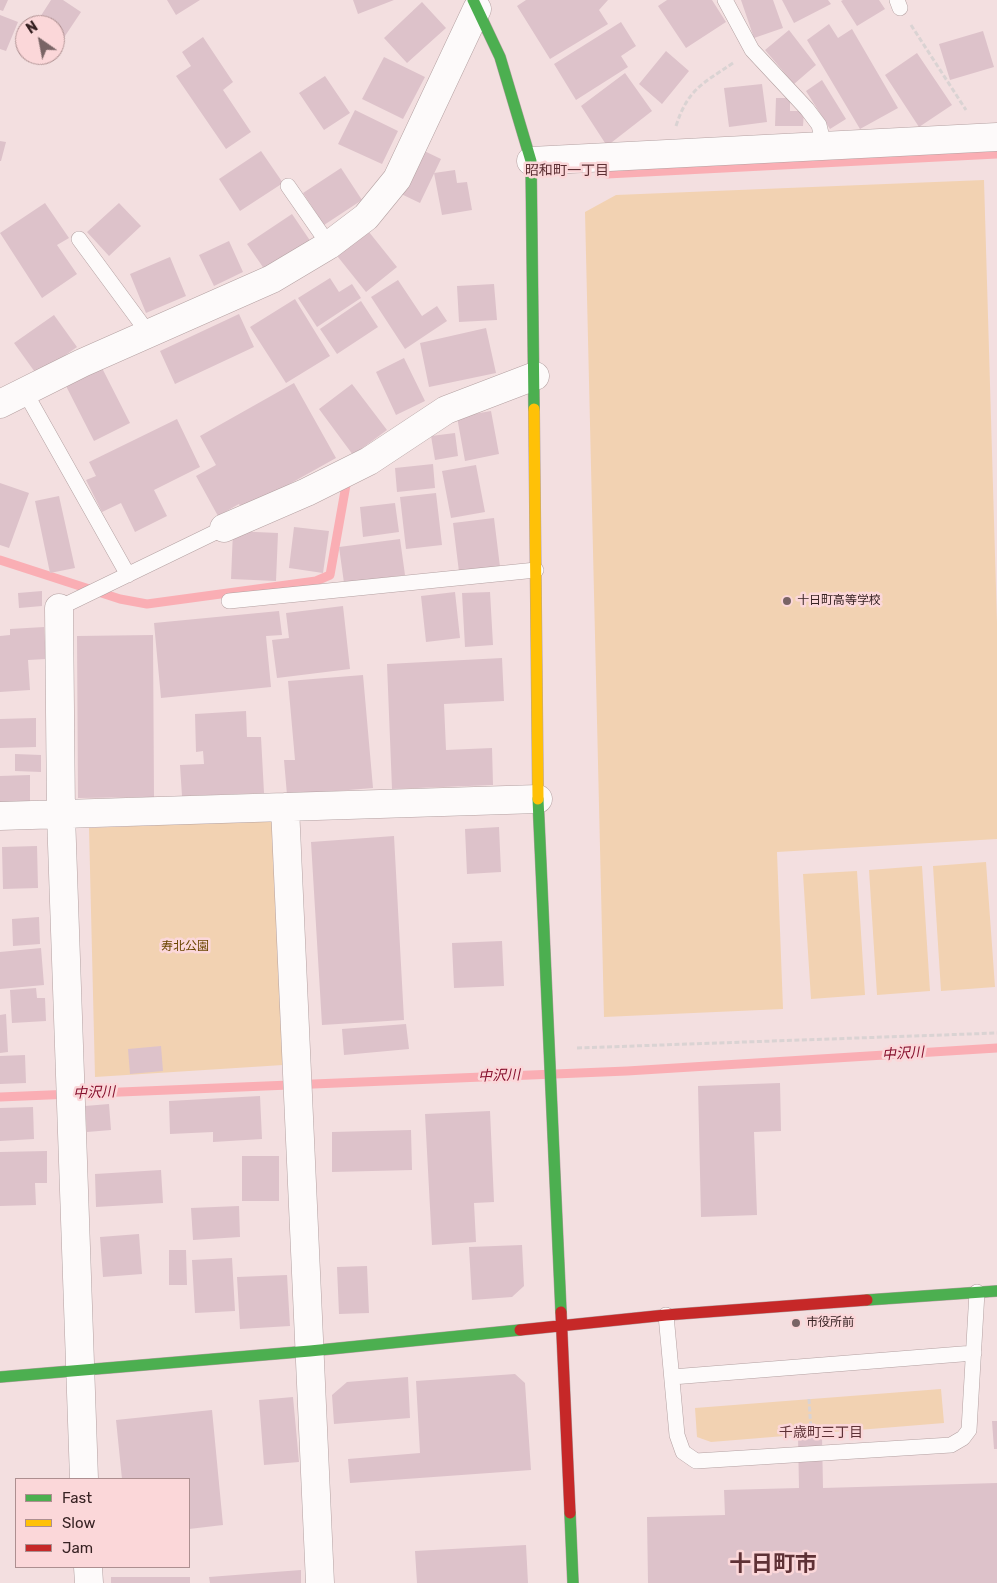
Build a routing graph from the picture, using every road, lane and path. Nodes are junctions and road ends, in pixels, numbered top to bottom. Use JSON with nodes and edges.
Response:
{"nodes":[{"id":1,"x":726,"y":0,"type":"edge"},
{"id":2,"x":475,"y":4,"type":"edge"},
{"id":3,"x":898,"y":4,"type":"edge"},
{"id":4,"x":752,"y":50,"type":"junction"},
{"id":5,"x":989,"y":138,"type":"edge"},
{"id":6,"x":824,"y":146,"type":"junction"},
{"id":7,"x":667,"y":154,"type":"junction"},
{"id":8,"x":531,"y":161,"type":"junction"},
{"id":9,"x":288,"y":186,"type":"dead end"},
{"id":10,"x":79,"y":239,"type":"dead end"},
{"id":11,"x":329,"y":245,"type":"junction"},
{"id":12,"x":148,"y":334,"type":"junction"},
{"id":13,"x":535,"y":376,"type":"junction"},
{"id":14,"x":25,"y":392,"type":"junction"},
{"id":15,"x":0,"y":404,"type":"edge"},
{"id":16,"x":224,"y":528,"type":"joint"},
{"id":17,"x":536,"y":570,"type":"junction"},
{"id":18,"x":128,"y":575,"type":"junction"},
{"id":19,"x":230,"y":602,"type":"dead end"},
{"id":20,"x":58,"y":608,"type":"joint"},
{"id":21,"x":538,"y":799,"type":"junction"},
{"id":22,"x":285,"y":807,"type":"junction"},
{"id":23,"x":61,"y":814,"type":"junction"},
{"id":24,"x":0,"y":816,"type":"edge"},
{"id":25,"x":997,"y":1034,"type":"edge"},
{"id":26,"x":548,"y":1049,"type":"junction"},
{"id":27,"x":997,"y":1291,"type":"edge"},
{"id":28,"x":977,"y":1292,"type":"junction"},
{"id":29,"x":666,"y":1315,"type":"junction"},
{"id":30,"x":560,"y":1326,"type":"junction"},
{"id":31,"x":310,"y":1351,"type":"junction"},
{"id":32,"x":974,"y":1353,"type":"junction"},
{"id":33,"x":79,"y":1369,"type":"junction"},
{"id":34,"x":0,"y":1377,"type":"edge"},
{"id":35,"x":672,"y":1377,"type":"junction"},
{"id":36,"x":809,"y":1399,"type":"dead end"},
{"id":37,"x":811,"y":1437,"type":"dead end"},
{"id":38,"x":84,"y":1478,"type":"edge"},
{"id":39,"x":88,"y":1568,"type":"edge"},
{"id":40,"x":89,"y":1583,"type":"edge"},
{"id":41,"x":320,"y":1583,"type":"edge"},
{"id":42,"x":573,"y":1583,"type":"edge"}],
"edges":[{"from":1,"to":4,"type":"lane"},
{"from":2,"to":8,"type":"street"},
{"from":2,"to":11,"type":"street"},
{"from":3,"to":5,"type":"path"},
{"from":4,"to":6,"type":"lane"},
{"from":4,"to":7,"type":"path"},
{"from":5,"to":6,"type":"street"},
{"from":6,"to":7,"type":"street"},
{"from":7,"to":8,"type":"street"},
{"from":8,"to":13,"type":"street"},
{"from":9,"to":11,"type":"lane"},
{"from":10,"to":12,"type":"lane"},
{"from":11,"to":12,"type":"street"},
{"from":12,"to":14,"type":"street"},
{"from":13,"to":16,"type":"street"},
{"from":13,"to":17,"type":"street"},
{"from":14,"to":15,"type":"street"},
{"from":14,"to":18,"type":"lane"},
{"from":16,"to":18,"type":"lane"},
{"from":17,"to":19,"type":"lane"},
{"from":17,"to":21,"type":"street"},
{"from":18,"to":20,"type":"lane"},
{"from":20,"to":23,"type":"street"},
{"from":21,"to":22,"type":"street"},
{"from":21,"to":26,"type":"street"},
{"from":22,"to":23,"type":"street"},
{"from":22,"to":31,"type":"street"},
{"from":23,"to":24,"type":"street"},
{"from":23,"to":33,"type":"street"},
{"from":25,"to":26,"type":"path"},
{"from":26,"to":30,"type":"street"},
{"from":27,"to":28,"type":"street"},
{"from":28,"to":29,"type":"street"},
{"from":28,"to":32,"type":"lane"},
{"from":29,"to":30,"type":"street"},
{"from":29,"to":35,"type":"lane"},
{"from":30,"to":31,"type":"street"},
{"from":30,"to":42,"type":"street"},
{"from":31,"to":33,"type":"street"},
{"from":31,"to":41,"type":"street"},
{"from":32,"to":35,"type":"lane"},
{"from":32,"to":35,"type":"lane"},
{"from":33,"to":34,"type":"street"},
{"from":33,"to":38,"type":"street"},
{"from":36,"to":37,"type":"path"},
{"from":39,"to":40,"type":"street"}]}
